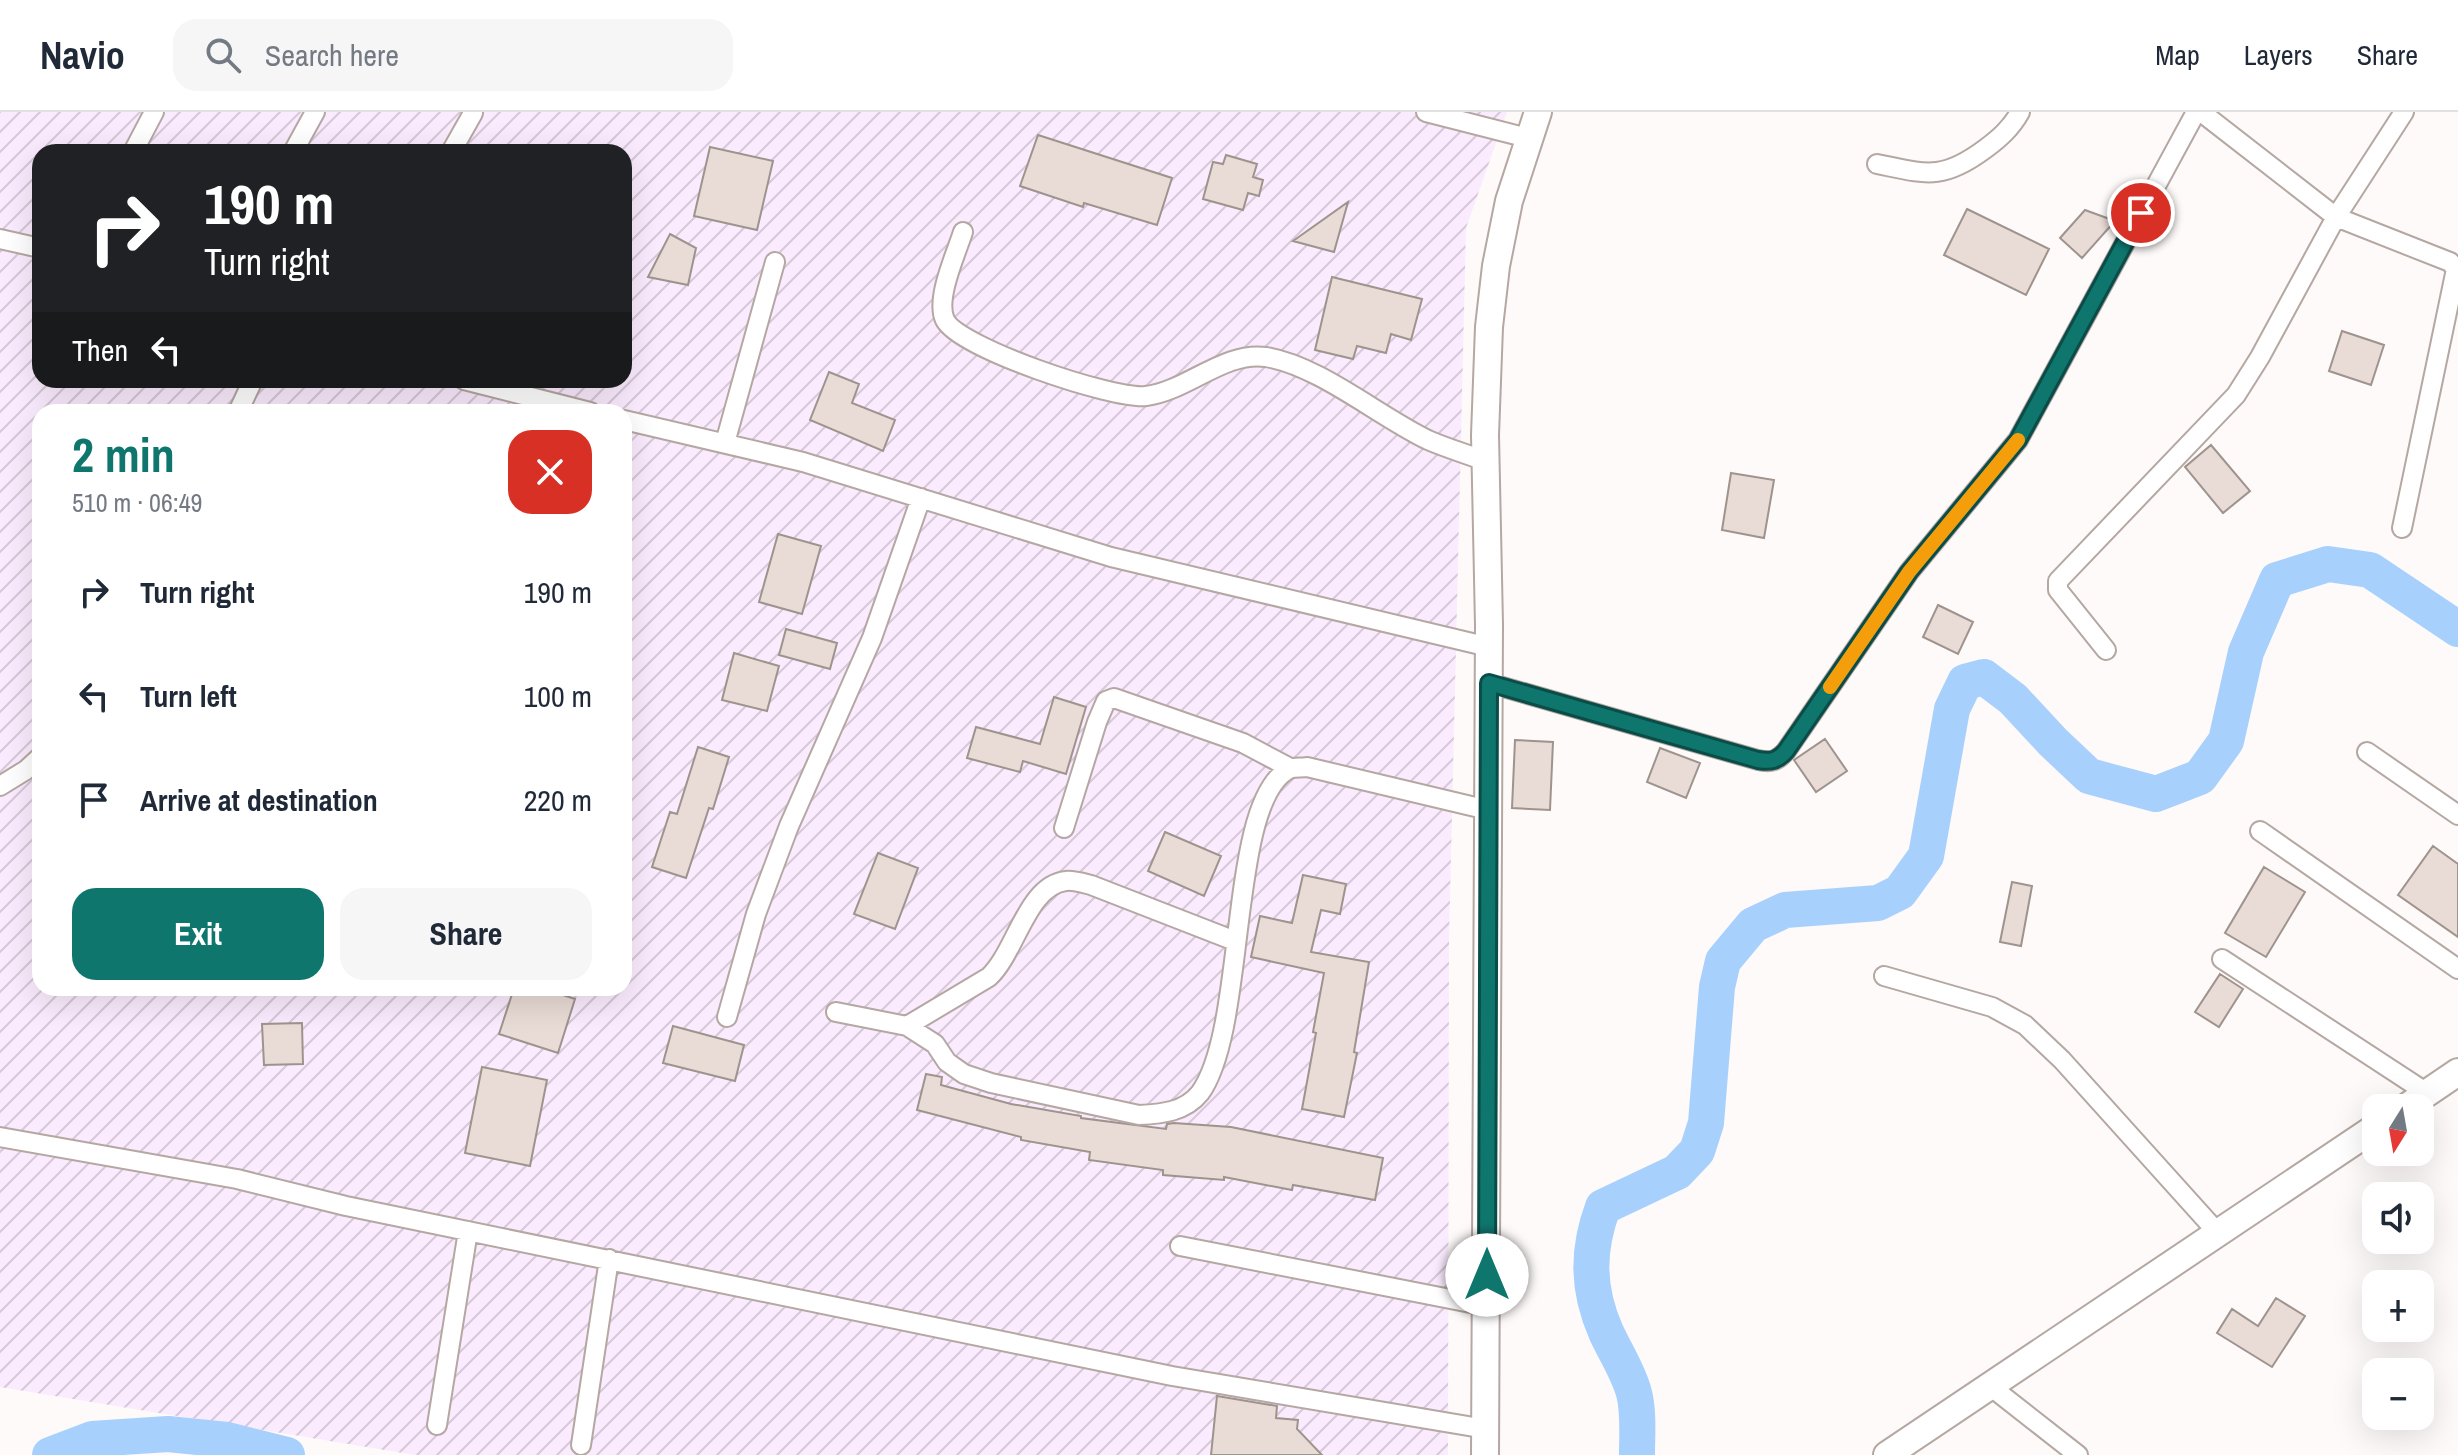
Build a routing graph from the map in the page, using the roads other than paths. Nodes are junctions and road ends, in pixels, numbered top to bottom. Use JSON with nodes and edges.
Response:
{"nodes":[{"id":1,"x":154,"y":112,"type":"edge"},
{"id":2,"x":315,"y":112,"type":"edge"},
{"id":3,"x":1426,"y":112,"type":"edge"},
{"id":4,"x":1538,"y":112,"type":"edge"},
{"id":5,"x":2020,"y":112,"type":"edge"},
{"id":6,"x":2198,"y":112,"type":"edge"},
{"id":7,"x":2404,"y":112,"type":"edge"},
{"id":8,"x":473,"y":113,"type":"edge"},
{"id":9,"x":1528,"y":138,"type":"junction"},
{"id":10,"x":137,"y":144,"type":"edge"},
{"id":11,"x":297,"y":144,"type":"edge"},
{"id":12,"x":456,"y":144,"type":"edge"},
{"id":13,"x":1877,"y":164,"type":"dead end"},
{"id":14,"x":2336,"y":217,"type":"junction"},
{"id":15,"x":963,"y":232,"type":"dead end"},
{"id":16,"x":0,"y":239,"type":"edge"},
{"id":17,"x":32,"y":246,"type":"edge"},
{"id":18,"x":775,"y":262,"type":"dead end"},
{"id":19,"x":493,"y":388,"type":"edge"},
{"id":20,"x":552,"y":404,"type":"edge"},
{"id":21,"x":632,"y":422,"type":"edge"},
{"id":22,"x":725,"y":443,"type":"junction"},
{"id":23,"x":1485,"y":461,"type":"junction"},
{"id":24,"x":921,"y":498,"type":"junction"},
{"id":25,"x":2402,"y":528,"type":"dead end"},
{"id":26,"x":1489,"y":647,"type":"junction"},
{"id":27,"x":2106,"y":650,"type":"dead end"},
{"id":28,"x":1489,"y":683,"type":"junction"},
{"id":29,"x":2367,"y":752,"type":"dead end"},
{"id":30,"x":32,"y":764,"type":"edge"},
{"id":31,"x":1290,"y":768,"type":"junction"},
{"id":32,"x":0,"y":786,"type":"edge"},
{"id":33,"x":1488,"y":810,"type":"junction"},
{"id":34,"x":2458,"y":815,"type":"edge"},
{"id":35,"x":1064,"y":828,"type":"dead end"},
{"id":36,"x":2260,"y":831,"type":"dead end"},
{"id":37,"x":1235,"y":941,"type":"junction"},
{"id":38,"x":2222,"y":959,"type":"dead end"},
{"id":39,"x":2458,"y":969,"type":"edge"},
{"id":40,"x":1884,"y":976,"type":"dead end"},
{"id":41,"x":836,"y":1012,"type":"dead end"},
{"id":42,"x":727,"y":1017,"type":"dead end"},
{"id":43,"x":907,"y":1026,"type":"junction"},
{"id":44,"x":2458,"y":1072,"type":"edge"},
{"id":45,"x":2427,"y":1093,"type":"joint"},
{"id":46,"x":2362,"y":1136,"type":"edge"},
{"id":47,"x":0,"y":1137,"type":"edge"},
{"id":48,"x":468,"y":1231,"type":"junction"},
{"id":49,"x":2217,"y":1232,"type":"junction"},
{"id":50,"x":1180,"y":1246,"type":"dead end"},
{"id":51,"x":609,"y":1259,"type":"junction"},
{"id":52,"x":1486,"y":1306,"type":"junction"},
{"id":53,"x":1990,"y":1386,"type":"junction"},
{"id":54,"x":437,"y":1425,"type":"dead end"},
{"id":55,"x":1486,"y":1442,"type":"edge"},
{"id":56,"x":581,"y":1445,"type":"dead end"},
{"id":57,"x":1887,"y":1455,"type":"edge"},
{"id":58,"x":2078,"y":1455,"type":"edge"}],
"edges":[{"from":1,"to":10,"type":"street"},
{"from":2,"to":11,"type":"street"},
{"from":3,"to":9,"type":"street"},
{"from":4,"to":9,"type":"main road"},
{"from":5,"to":13,"type":"street"},
{"from":6,"to":14,"type":"street"},
{"from":6,"to":28,"type":"street"},
{"from":7,"to":14,"type":"street"},
{"from":8,"to":12,"type":"street"},
{"from":9,"to":23,"type":"main road"},
{"from":14,"to":25,"type":"street"},
{"from":14,"to":27,"type":"street"},
{"from":15,"to":23,"type":"street"},
{"from":16,"to":17,"type":"street"},
{"from":18,"to":22,"type":"street"},
{"from":19,"to":20,"type":"street"},
{"from":21,"to":22,"type":"street"},
{"from":22,"to":24,"type":"street"},
{"from":23,"to":26,"type":"main road"},
{"from":24,"to":26,"type":"street"},
{"from":24,"to":42,"type":"street"},
{"from":26,"to":28,"type":"main road"},
{"from":28,"to":33,"type":"main road"},
{"from":29,"to":34,"type":"street"},
{"from":30,"to":32,"type":"street"},
{"from":31,"to":33,"type":"street"},
{"from":31,"to":35,"type":"street"},
{"from":31,"to":37,"type":"street"},
{"from":33,"to":52,"type":"main road"},
{"from":36,"to":39,"type":"street"},
{"from":37,"to":43,"type":"street"},
{"from":37,"to":43,"type":"street"},
{"from":38,"to":45,"type":"street"},
{"from":40,"to":49,"type":"street"},
{"from":41,"to":43,"type":"street"},
{"from":44,"to":45,"type":"main road"},
{"from":46,"to":49,"type":"main road"},
{"from":47,"to":48,"type":"street"},
{"from":48,"to":51,"type":"street"},
{"from":48,"to":54,"type":"street"},
{"from":49,"to":53,"type":"main road"},
{"from":50,"to":52,"type":"street"},
{"from":51,"to":55,"type":"street"},
{"from":51,"to":56,"type":"street"},
{"from":52,"to":55,"type":"main road"},
{"from":53,"to":57,"type":"main road"},
{"from":53,"to":58,"type":"street"}]}
